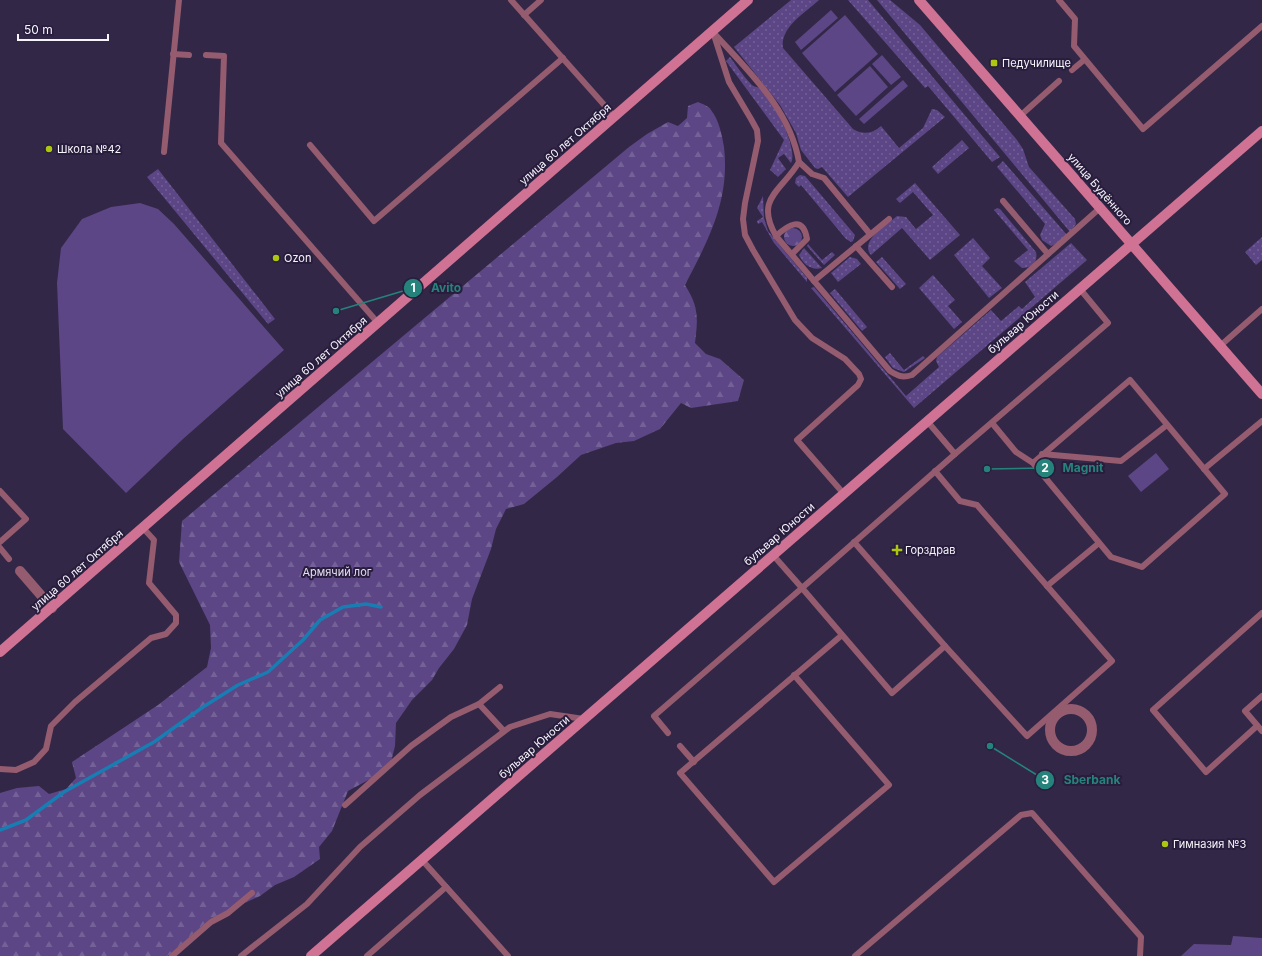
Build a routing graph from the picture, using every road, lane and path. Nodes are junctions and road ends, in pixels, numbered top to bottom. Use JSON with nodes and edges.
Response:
{"nodes":[{"id":1,"x":179,"y":0,"type":"edge"},
{"id":2,"x":512,"y":0,"type":"edge"},
{"id":3,"x":541,"y":0,"type":"edge"},
{"id":4,"x":748,"y":0,"type":"edge"},
{"id":5,"x":919,"y":0,"type":"edge"},
{"id":6,"x":1059,"y":0,"type":"edge"},
{"id":7,"x":524,"y":15,"type":"junction"},
{"id":8,"x":1262,"y":26,"type":"edge"},
{"id":9,"x":713,"y":32,"type":"junction"},
{"id":10,"x":173,"y":54,"type":"junction"},
{"id":11,"x":189,"y":55,"type":"dead end"},
{"id":12,"x":206,"y":55,"type":"dead end"},
{"id":13,"x":563,"y":58,"type":"junction"},
{"id":14,"x":1084,"y":60,"type":"junction"},
{"id":15,"x":1072,"y":70,"type":"dead end"},
{"id":16,"x":1059,"y":81,"type":"dead end"},
{"id":17,"x":614,"y":116,"type":"junction"},
{"id":18,"x":1020,"y":116,"type":"junction"},
{"id":19,"x":1262,"y":131,"type":"edge"},
{"id":20,"x":310,"y":144,"type":"dead end"},
{"id":21,"x":164,"y":152,"type":"dead end"},
{"id":22,"x":800,"y":162,"type":"junction"},
{"id":23,"x":1003,"y":201,"type":"dead end"},
{"id":24,"x":1100,"y":208,"type":"junction"},
{"id":25,"x":888,"y":219,"type":"dead end"},
{"id":26,"x":870,"y":234,"type":"junction"},
{"id":27,"x":776,"y":236,"type":"junction"},
{"id":28,"x":1132,"y":244,"type":"junction"},
{"id":29,"x":856,"y":246,"type":"junction"},
{"id":30,"x":792,"y":254,"type":"junction"},
{"id":31,"x":1048,"y":254,"type":"junction"},
{"id":32,"x":814,"y":281,"type":"junction"},
{"id":33,"x":892,"y":287,"type":"dead end"},
{"id":34,"x":1080,"y":289,"type":"junction"},
{"id":35,"x":1262,"y":309,"type":"edge"},
{"id":36,"x":378,"y":323,"type":"junction"},
{"id":37,"x":1220,"y":346,"type":"junction"},
{"id":38,"x":1262,"y":394,"type":"edge"},
{"id":39,"x":927,"y":421,"type":"junction"},
{"id":40,"x":1262,"y":421,"type":"edge"},
{"id":41,"x":992,"y":423,"type":"junction"},
{"id":42,"x":1167,"y":425,"type":"junction"},
{"id":43,"x":955,"y":454,"type":"junction"},
{"id":44,"x":1042,"y":454,"type":"junction"},
{"id":45,"x":1033,"y":462,"type":"junction"},
{"id":46,"x":1204,"y":469,"type":"junction"},
{"id":47,"x":935,"y":472,"type":"junction"},
{"id":48,"x":0,"y":491,"type":"edge"},
{"id":49,"x":844,"y":494,"type":"junction"},
{"id":50,"x":143,"y":528,"type":"junction"},
{"id":51,"x":0,"y":542,"type":"edge"},
{"id":52,"x":854,"y":542,"type":"junction"},
{"id":53,"x":1099,"y":543,"type":"junction"},
{"id":54,"x":0,"y":548,"type":"edge"},
{"id":55,"x":773,"y":555,"type":"junction"},
{"id":56,"x":9,"y":558,"type":"dead end"},
{"id":57,"x":20,"y":571,"type":"dead end"},
{"id":58,"x":1047,"y":586,"type":"junction"},
{"id":59,"x":802,"y":588,"type":"junction"},
{"id":60,"x":52,"y":608,"type":"junction"},
{"id":61,"x":1262,"y":613,"type":"edge"},
{"id":62,"x":842,"y":635,"type":"junction"},
{"id":63,"x":945,"y":646,"type":"junction"},
{"id":64,"x":0,"y":652,"type":"edge"},
{"id":65,"x":794,"y":675,"type":"junction"},
{"id":66,"x":500,"y":687,"type":"dead end"},
{"id":67,"x":1262,"y":696,"type":"edge"},
{"id":68,"x":479,"y":704,"type":"junction"},
{"id":69,"x":584,"y":719,"type":"junction"},
{"id":70,"x":1051,"y":725,"type":"joint"},
{"id":71,"x":1257,"y":726,"type":"junction"},
{"id":72,"x":504,"y":731,"type":"junction"},
{"id":73,"x":1262,"y":731,"type":"edge"},
{"id":74,"x":668,"y":733,"type":"dead end"},
{"id":75,"x":680,"y":746,"type":"dead end"},
{"id":76,"x":694,"y":762,"type":"junction"},
{"id":77,"x":0,"y":769,"type":"edge"},
{"id":78,"x":346,"y":805,"type":"dead end"},
{"id":79,"x":422,"y":860,"type":"junction"},
{"id":80,"x":446,"y":887,"type":"junction"},
{"id":81,"x":252,"y":893,"type":"dead end"},
{"id":82,"x":172,"y":956,"type":"edge"},
{"id":83,"x":241,"y":956,"type":"edge"},
{"id":84,"x":311,"y":956,"type":"edge"},
{"id":85,"x":367,"y":956,"type":"edge"},
{"id":86,"x":508,"y":956,"type":"edge"},
{"id":87,"x":855,"y":956,"type":"edge"},
{"id":88,"x":1140,"y":956,"type":"edge"}],
"edges":[{"from":1,"to":10,"type":"lane"},
{"from":2,"to":7,"type":"lane"},
{"from":3,"to":7,"type":"lane"},
{"from":4,"to":9,"type":"street","name":"улица 60 лет Октября"},
{"from":5,"to":18,"type":"street","name":"улица Будённого"},
{"from":6,"to":14,"type":"lane"},
{"from":7,"to":13,"type":"lane"},
{"from":8,"to":14,"type":"lane"},
{"from":9,"to":17,"type":"street","name":"улица 60 лет Октября"},
{"from":9,"to":22,"type":"lane"},
{"from":9,"to":49,"type":"lane"},
{"from":10,"to":11,"type":"lane"},
{"from":10,"to":21,"type":"lane"},
{"from":12,"to":36,"type":"lane"},
{"from":13,"to":17,"type":"lane"},
{"from":13,"to":20,"type":"lane"},
{"from":14,"to":15,"type":"lane"},
{"from":16,"to":18,"type":"lane"},
{"from":17,"to":36,"type":"street","name":"улица 60 лет Октября"},
{"from":18,"to":24,"type":"street","name":"улица Будённого"},
{"from":19,"to":28,"type":"street","name":"бульвар Юности"},
{"from":22,"to":26,"type":"lane"},
{"from":22,"to":27,"type":"lane"},
{"from":23,"to":31,"type":"lane"},
{"from":24,"to":28,"type":"street","name":"улица Будённого"},
{"from":24,"to":31,"type":"lane"},
{"from":25,"to":26,"type":"lane"},
{"from":26,"to":29,"type":"lane"},
{"from":27,"to":30,"type":"lane"},
{"from":27,"to":30,"type":"lane"},
{"from":28,"to":34,"type":"street","name":"бульвар Юности"},
{"from":28,"to":37,"type":"street","name":"улица Будённого"},
{"from":29,"to":32,"type":"lane"},
{"from":29,"to":33,"type":"lane"},
{"from":30,"to":32,"type":"lane"},
{"from":31,"to":32,"type":"lane"},
{"from":34,"to":39,"type":"street","name":"бульвар Юности"},
{"from":34,"to":41,"type":"lane"},
{"from":35,"to":37,"type":"lane"},
{"from":36,"to":50,"type":"street","name":"улица 60 лет Октября"},
{"from":37,"to":38,"type":"street","name":"улица Будённого"},
{"from":39,"to":43,"type":"lane"},
{"from":39,"to":49,"type":"street","name":"бульвар Юности"},
{"from":40,"to":46,"type":"lane"},
{"from":41,"to":43,"type":"lane"},
{"from":41,"to":45,"type":"lane"},
{"from":42,"to":44,"type":"lane"},
{"from":42,"to":44,"type":"lane"},
{"from":42,"to":46,"type":"lane"},
{"from":43,"to":47,"type":"lane"},
{"from":44,"to":45,"type":"lane"},
{"from":45,"to":53,"type":"lane"},
{"from":46,"to":53,"type":"lane"},
{"from":47,"to":52,"type":"lane"},
{"from":47,"to":58,"type":"lane"},
{"from":48,"to":51,"type":"lane"},
{"from":49,"to":55,"type":"street","name":"бульвар Юности"},
{"from":50,"to":60,"type":"street","name":"улица 60 лет Октября"},
{"from":50,"to":77,"type":"lane"},
{"from":52,"to":59,"type":"lane"},
{"from":52,"to":63,"type":"lane"},
{"from":53,"to":58,"type":"lane"},
{"from":54,"to":56,"type":"lane"},
{"from":55,"to":59,"type":"lane"},
{"from":55,"to":69,"type":"street","name":"бульвар Юности"},
{"from":57,"to":60,"type":"street"},
{"from":58,"to":63,"type":"lane"},
{"from":59,"to":62,"type":"lane"},
{"from":59,"to":74,"type":"lane"},
{"from":60,"to":64,"type":"street","name":"улица 60 лет Октября"},
{"from":61,"to":71,"type":"lane"},
{"from":62,"to":63,"type":"lane"},
{"from":62,"to":65,"type":"lane"},
{"from":65,"to":76,"type":"lane"},
{"from":65,"to":76,"type":"lane"},
{"from":66,"to":68,"type":"lane"},
{"from":67,"to":71,"type":"lane"},
{"from":68,"to":72,"type":"lane"},
{"from":68,"to":78,"type":"lane"},
{"from":69,"to":72,"type":"lane"},
{"from":69,"to":79,"type":"street","name":"бульвар Юности"},
{"from":70,"to":70,"type":"street"},
{"from":71,"to":73,"type":"lane"},
{"from":72,"to":83,"type":"lane"},
{"from":75,"to":76,"type":"lane"},
{"from":79,"to":80,"type":"lane"},
{"from":79,"to":84,"type":"street","name":"бульвар Юности"},
{"from":80,"to":85,"type":"lane"},
{"from":80,"to":86,"type":"lane"},
{"from":81,"to":82,"type":"lane"},
{"from":87,"to":88,"type":"lane"}]}
